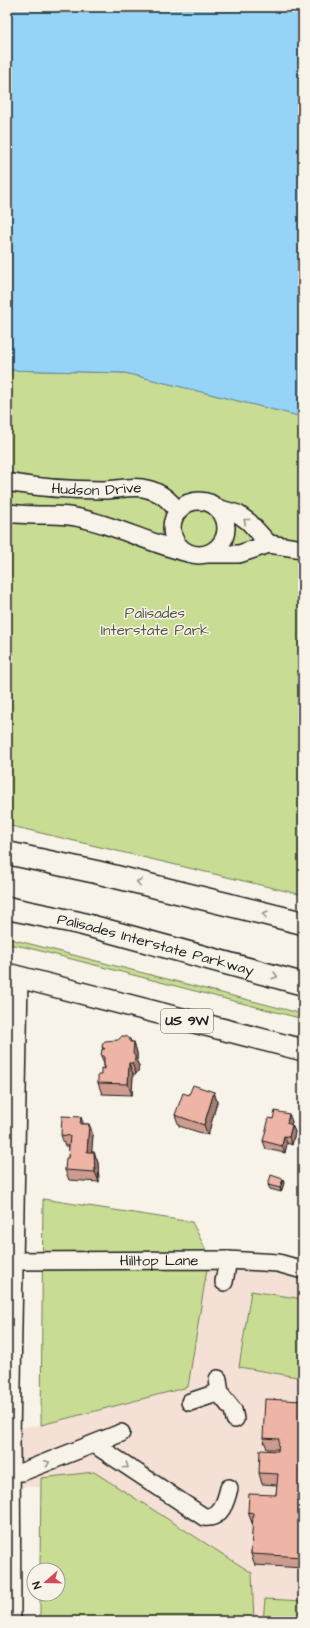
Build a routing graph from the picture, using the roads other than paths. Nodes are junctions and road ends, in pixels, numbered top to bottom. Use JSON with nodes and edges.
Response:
{"nodes":[{"id":1,"x":7,"y":482,"type":"edge"},
{"id":2,"x":217,"y":508,"type":"junction"},
{"id":3,"x":7,"y":513,"type":"edge"},
{"id":4,"x":175,"y":518,"type":"junction"},
{"id":5,"x":140,"y":538,"type":"junction"},
{"id":6,"x":269,"y":544,"type":"junction"},
{"id":7,"x":303,"y":549,"type":"edge"},
{"id":8,"x":188,"y":553,"type":"junction"},
{"id":9,"x":208,"y":554,"type":"junction"},
{"id":10,"x":7,"y":852,"type":"edge"},
{"id":11,"x":7,"y":908,"type":"edge"},
{"id":12,"x":303,"y":923,"type":"edge"},
{"id":13,"x":12,"y":975,"type":"edge"},
{"id":14,"x":303,"y":984,"type":"edge"},
{"id":15,"x":303,"y":1050,"type":"edge"},
{"id":16,"x":228,"y":1260,"type":"junction"},
{"id":17,"x":13,"y":1261,"type":"junction"},
{"id":18,"x":303,"y":1270,"type":"edge"},
{"id":19,"x":224,"y":1282,"type":"dead end"},
{"id":20,"x":190,"y":1402,"type":"dead end"},
{"id":21,"x":235,"y":1419,"type":"dead end"},
{"id":22,"x":121,"y":1434,"type":"dead end"},
{"id":23,"x":94,"y":1444,"type":"junction"},
{"id":24,"x":10,"y":1473,"type":"junction"},
{"id":25,"x":229,"y":1488,"type":"dead end"},
{"id":26,"x":10,"y":1621,"type":"edge"}],
"edges":[{"from":1,"to":4,"type":"street","name":"Hudson Drive"},
{"from":2,"to":4,"type":"street"},
{"from":6,"to":2,"type":"street","one_way":true},
{"from":2,"to":9,"type":"street"},
{"from":3,"to":5,"type":"street"},
{"from":4,"to":5,"type":"street"},
{"from":4,"to":8,"type":"street"},
{"from":5,"to":8,"type":"street"},
{"from":6,"to":7,"type":"street"},
{"from":6,"to":9,"type":"street"},
{"from":8,"to":9,"type":"street"},
{"from":12,"to":10,"type":"highway","one_way":true},
{"from":11,"to":14,"type":"highway","name":"Palisades Interstate Parkway","one_way":true},
{"from":13,"to":15,"type":"main road","number":"US 9W"},
{"from":13,"to":17,"type":"main road"},
{"from":16,"to":17,"type":"street","name":"Hilltop Lane"},
{"from":16,"to":18,"type":"street","name":"Hilltop Lane"},
{"from":16,"to":19,"type":"street"},
{"from":17,"to":24,"type":"main road"},
{"from":20,"to":21,"type":"street"},
{"from":22,"to":23,"type":"street"},
{"from":24,"to":23,"type":"street","one_way":true},
{"from":23,"to":25,"type":"street","one_way":true},
{"from":24,"to":26,"type":"main road"}]}
